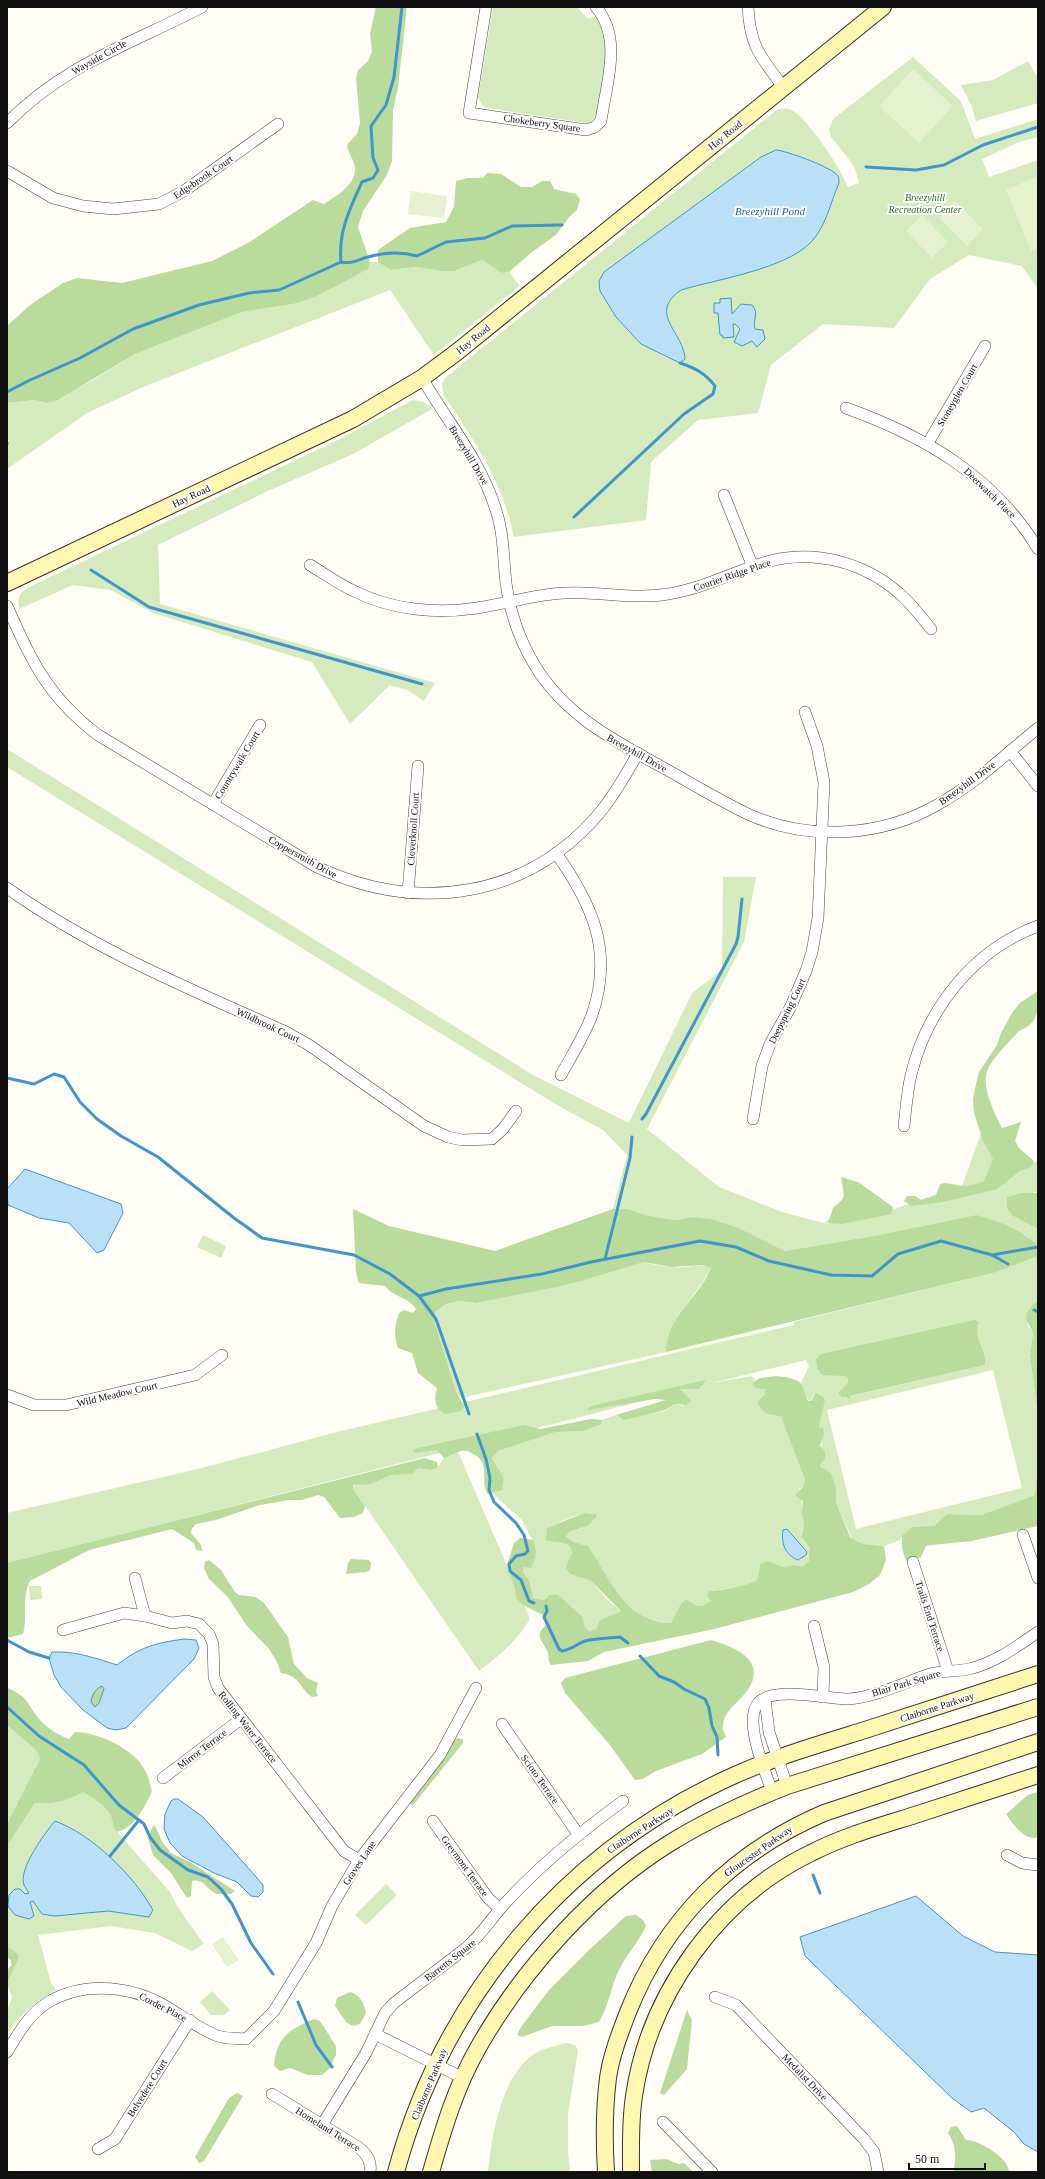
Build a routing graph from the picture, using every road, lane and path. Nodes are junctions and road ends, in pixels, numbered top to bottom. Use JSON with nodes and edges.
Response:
{"nodes":[{"id":1,"x":202,"y":7,"type":"edge"},
{"id":2,"x":486,"y":7,"type":"edge"},
{"id":3,"x":596,"y":7,"type":"edge"},
{"id":4,"x":748,"y":7,"type":"edge"},
{"id":5,"x":883,"y":7,"type":"edge"},
{"id":6,"x":784,"y":88,"type":"junction"},
{"id":7,"x":7,"y":123,"type":"edge"},
{"id":8,"x":278,"y":124,"type":"dead end"},
{"id":9,"x":7,"y":171,"type":"edge"},
{"id":10,"x":985,"y":346,"type":"dead end"},
{"id":11,"x":422,"y":378,"type":"junction"},
{"id":12,"x":846,"y":408,"type":"dead end"},
{"id":13,"x":928,"y":443,"type":"junction"},
{"id":14,"x":724,"y":496,"type":"dead end"},
{"id":15,"x":1038,"y":549,"type":"edge"},
{"id":16,"x":310,"y":565,"type":"dead end"},
{"id":17,"x":753,"y":567,"type":"junction"},
{"id":18,"x":7,"y":583,"type":"edge"},
{"id":19,"x":509,"y":602,"type":"junction"},
{"id":20,"x":7,"y":606,"type":"edge"},
{"id":21,"x":931,"y":629,"type":"dead end"},
{"id":22,"x":805,"y":712,"type":"dead end"},
{"id":23,"x":260,"y":725,"type":"dead end"},
{"id":24,"x":1038,"y":728,"type":"edge"},
{"id":25,"x":1010,"y":751,"type":"junction"},
{"id":26,"x":638,"y":753,"type":"junction"},
{"id":27,"x":418,"y":766,"type":"dead end"},
{"id":28,"x":1038,"y":786,"type":"edge"},
{"id":29,"x":213,"y":804,"type":"junction"},
{"id":30,"x":823,"y":832,"type":"junction"},
{"id":31,"x":556,"y":853,"type":"junction"},
{"id":32,"x":7,"y":888,"type":"edge"},
{"id":33,"x":408,"y":893,"type":"junction"},
{"id":34,"x":1038,"y":926,"type":"edge"},
{"id":35,"x":561,"y":1074,"type":"dead end"},
{"id":36,"x":516,"y":1111,"type":"dead end"},
{"id":37,"x":753,"y":1119,"type":"dead end"},
{"id":38,"x":904,"y":1126,"type":"dead end"},
{"id":39,"x":222,"y":1355,"type":"dead end"},
{"id":40,"x":7,"y":1395,"type":"edge"},
{"id":41,"x":1024,"y":1535,"type":"dead end"},
{"id":42,"x":913,"y":1562,"type":"dead end"},
{"id":43,"x":135,"y":1578,"type":"dead end"},
{"id":44,"x":1038,"y":1578,"type":"edge"},
{"id":45,"x":145,"y":1616,"type":"junction"},
{"id":46,"x":814,"y":1626,"type":"dead end"},
{"id":47,"x":63,"y":1630,"type":"dead end"},
{"id":48,"x":1038,"y":1632,"type":"edge"},
{"id":49,"x":948,"y":1671,"type":"junction"},
{"id":50,"x":1038,"y":1674,"type":"edge"},
{"id":51,"x":476,"y":1688,"type":"dead end"},
{"id":52,"x":823,"y":1697,"type":"junction"},
{"id":53,"x":1038,"y":1707,"type":"edge"},
{"id":54,"x":241,"y":1719,"type":"junction"},
{"id":55,"x":502,"y":1724,"type":"dead end"},
{"id":56,"x":1038,"y":1742,"type":"edge"},
{"id":57,"x":770,"y":1762,"type":"junction"},
{"id":58,"x":1038,"y":1775,"type":"edge"},
{"id":59,"x":163,"y":1778,"type":"dead end"},
{"id":60,"x":780,"y":1789,"type":"junction"},
{"id":61,"x":623,"y":1801,"type":"dead end"},
{"id":62,"x":433,"y":1821,"type":"dead end"},
{"id":63,"x":578,"y":1834,"type":"junction"},
{"id":64,"x":1007,"y":1855,"type":"dead end"},
{"id":65,"x":359,"y":1860,"type":"junction"},
{"id":66,"x":1038,"y":1865,"type":"edge"},
{"id":67,"x":500,"y":1909,"type":"junction"},
{"id":68,"x":715,"y":1997,"type":"dead end"},
{"id":69,"x":190,"y":2020,"type":"junction"},
{"id":70,"x":375,"y":2034,"type":"junction"},
{"id":71,"x":246,"y":2039,"type":"joint"},
{"id":72,"x":7,"y":2052,"type":"edge"},
{"id":73,"x":435,"y":2064,"type":"junction"},
{"id":74,"x":464,"y":2078,"type":"junction"},
{"id":75,"x":272,"y":2094,"type":"dead end"},
{"id":76,"x":663,"y":2122,"type":"dead end"},
{"id":77,"x":322,"y":2125,"type":"junction"},
{"id":78,"x":98,"y":2149,"type":"dead end"},
{"id":79,"x":370,"y":2172,"type":"edge"},
{"id":80,"x":396,"y":2172,"type":"edge"},
{"id":81,"x":431,"y":2172,"type":"edge"},
{"id":82,"x":606,"y":2172,"type":"edge"},
{"id":83,"x":631,"y":2172,"type":"edge"},
{"id":84,"x":712,"y":2172,"type":"edge"},
{"id":85,"x":878,"y":2172,"type":"edge"}],
"edges":[{"from":1,"to":7,"type":"street","name":"Wayside Circle"},
{"from":2,"to":3,"type":"street","name":"Chokeberry Square"},
{"from":4,"to":6,"type":"street"},
{"from":5,"to":6,"type":"main road","name":"Hay Road"},
{"from":6,"to":11,"type":"main road","name":"Hay Road"},
{"from":8,"to":9,"type":"street","name":"Edgebrook Court"},
{"from":10,"to":13,"type":"street","name":"Stoneyglen Court"},
{"from":11,"to":18,"type":"main road","name":"Hay Road"},
{"from":11,"to":19,"type":"street","name":"Breezyhill Drive"},
{"from":12,"to":13,"type":"street","name":"Deerwatch Place"},
{"from":13,"to":15,"type":"street","name":"Deerwatch Place"},
{"from":14,"to":17,"type":"street"},
{"from":16,"to":19,"type":"street","name":"Courier Ridge Place"},
{"from":17,"to":19,"type":"street","name":"Courier Ridge Place"},
{"from":17,"to":21,"type":"street","name":"Courier Ridge Place"},
{"from":19,"to":26,"type":"street","name":"Breezyhill Drive"},
{"from":20,"to":29,"type":"street","name":"Coppersmith Drive"},
{"from":22,"to":30,"type":"street","name":"Deepspring Court"},
{"from":23,"to":29,"type":"street","name":"Countrywalk Court"},
{"from":24,"to":25,"type":"street","name":"Breezyhill Drive"},
{"from":25,"to":28,"type":"street"},
{"from":25,"to":30,"type":"street","name":"Breezyhill Drive"},
{"from":26,"to":30,"type":"street","name":"Breezyhill Drive"},
{"from":26,"to":31,"type":"street","name":"Coppersmith Drive"},
{"from":27,"to":33,"type":"street","name":"Cloverknoll Court"},
{"from":29,"to":33,"type":"street","name":"Coppersmith Drive"},
{"from":30,"to":37,"type":"street","name":"Deepspring Court"},
{"from":31,"to":33,"type":"street","name":"Coppersmith Drive"},
{"from":31,"to":35,"type":"street"},
{"from":32,"to":36,"type":"street","name":"Wildbrook Court"},
{"from":34,"to":38,"type":"street"},
{"from":39,"to":40,"type":"street","name":"Wild Meadow Court"},
{"from":41,"to":44,"type":"street"},
{"from":42,"to":49,"type":"street","name":"Trails End Terrace"},
{"from":43,"to":45,"type":"street"},
{"from":45,"to":47,"type":"street","name":"Rolling Water Terrace"},
{"from":45,"to":54,"type":"street","name":"Rolling Water Terrace"},
{"from":46,"to":52,"type":"street"},
{"from":48,"to":49,"type":"street","name":"Blair Park Square"},
{"from":49,"to":52,"type":"street","name":"Blair Park Square"},
{"from":50,"to":57,"type":"main road","name":"Claiborne Parkway"},
{"from":51,"to":65,"type":"street","name":"Graves Lane"},
{"from":52,"to":57,"type":"street","name":"Blair Park Square"},
{"from":53,"to":60,"type":"main road"},
{"from":54,"to":59,"type":"street","name":"Mirror Terrace"},
{"from":54,"to":65,"type":"street","name":"Rolling Water Terrace"},
{"from":55,"to":63,"type":"street","name":"Scioto Terrace"},
{"from":56,"to":82,"type":"main road","name":"Gloucester Parkway"},
{"from":57,"to":60,"type":"street","name":"Blair Park Square"},
{"from":57,"to":60,"type":"street","name":"Blair Park Square"},
{"from":57,"to":73,"type":"main road","name":"Claiborne Parkway"},
{"from":58,"to":83,"type":"main road"},
{"from":60,"to":74,"type":"main road"},
{"from":61,"to":63,"type":"street","name":"Barretts Square"},
{"from":62,"to":67,"type":"street","name":"Greymont Terrace"},
{"from":63,"to":67,"type":"street","name":"Barretts Square"},
{"from":64,"to":66,"type":"street"},
{"from":65,"to":71,"type":"street","name":"Graves Lane"},
{"from":67,"to":70,"type":"street","name":"Barretts Square"},
{"from":68,"to":85,"type":"street","name":"Medalist Drive"},
{"from":69,"to":71,"type":"street","name":"Corder Place"},
{"from":69,"to":72,"type":"street","name":"Corder Place"},
{"from":69,"to":78,"type":"street","name":"Belvedere Court"},
{"from":70,"to":73,"type":"street"},
{"from":70,"to":77,"type":"street","name":"Barretts Square"},
{"from":73,"to":74,"type":"street"},
{"from":73,"to":80,"type":"main road","name":"Claiborne Parkway"},
{"from":74,"to":81,"type":"main road"},
{"from":75,"to":77,"type":"street","name":"Homeland Terrace"},
{"from":76,"to":84,"type":"street"},
{"from":77,"to":79,"type":"street","name":"Homeland Terrace"}]}
